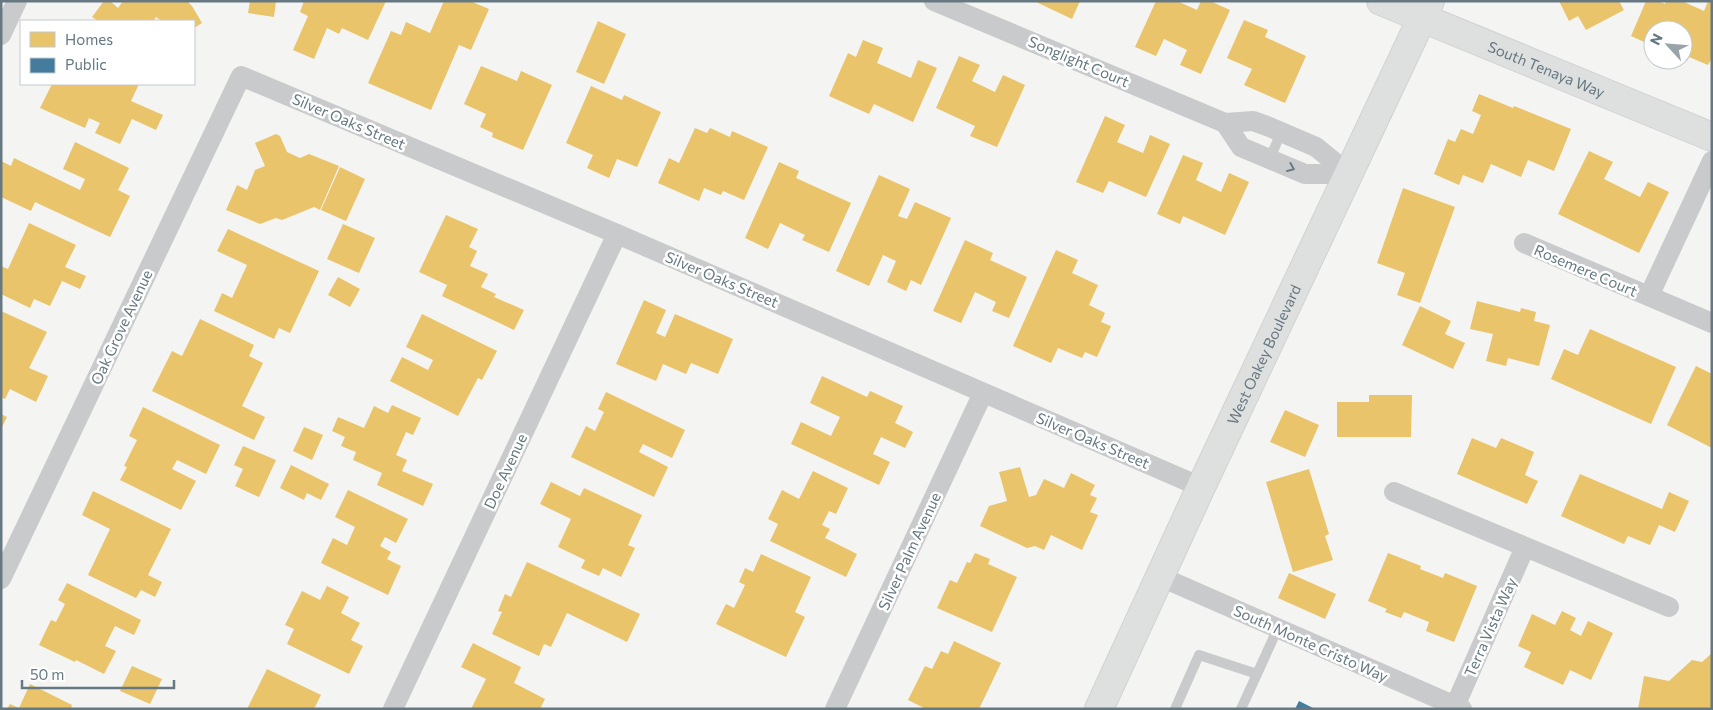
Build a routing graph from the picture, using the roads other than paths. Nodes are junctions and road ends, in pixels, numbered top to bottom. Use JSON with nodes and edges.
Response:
{"nodes":[{"id":1,"x":17,"y":1,"type":"edge"},
{"id":2,"x":934,"y":1,"type":"edge"},
{"id":3,"x":1381,"y":1,"type":"edge"},
{"id":4,"x":1426,"y":10,"type":"edge"},
{"id":5,"x":1,"y":36,"type":"edge"},
{"id":6,"x":241,"y":76,"type":"joint"},
{"id":7,"x":1225,"y":122,"type":"junction"},
{"id":8,"x":1281,"y":132,"type":"junction"},
{"id":9,"x":1712,"y":137,"type":"edge"},
{"id":10,"x":1270,"y":159,"type":"junction"},
{"id":11,"x":1712,"y":161,"type":"edge"},
{"id":12,"x":1349,"y":174,"type":"junction"},
{"id":13,"x":617,"y":234,"type":"junction"},
{"id":14,"x":1524,"y":243,"type":"dead end"},
{"id":15,"x":1649,"y":296,"type":"junction"},
{"id":16,"x":1712,"y":323,"type":"edge"},
{"id":17,"x":983,"y":392,"type":"junction"},
{"id":18,"x":1201,"y":487,"type":"junction"},
{"id":19,"x":1394,"y":492,"type":"dead end"},
{"id":20,"x":1525,"y":547,"type":"junction"},
{"id":21,"x":1161,"y":577,"type":"junction"},
{"id":22,"x":1,"y":579,"type":"edge"},
{"id":23,"x":1669,"y":607,"type":"dead end"},
{"id":24,"x":1278,"y":628,"type":"junction"},
{"id":25,"x":1257,"y":674,"type":"junction"},
{"id":26,"x":1459,"y":707,"type":"edge"},
{"id":27,"x":393,"y":709,"type":"edge"},
{"id":28,"x":835,"y":709,"type":"edge"},
{"id":29,"x":1099,"y":709,"type":"edge"},
{"id":30,"x":1175,"y":709,"type":"edge"},
{"id":31,"x":1241,"y":709,"type":"edge"}],
"edges":[{"from":1,"to":5,"type":"street"},
{"from":2,"to":7,"type":"street","name":"Songlight Court"},
{"from":3,"to":4,"type":"main road","name":"South Tenaya Way"},
{"from":4,"to":9,"type":"main road","name":"South Tenaya Way"},
{"from":4,"to":12,"type":"main road","name":"West Oakey Boulevard"},
{"from":6,"to":13,"type":"street","name":"Silver Oaks Street"},
{"from":6,"to":22,"type":"street","name":"Oak Grove Avenue"},
{"from":7,"to":8,"type":"street","name":"Songlight Court"},
{"from":7,"to":10,"type":"street"},
{"from":8,"to":10,"type":"lane"},
{"from":8,"to":12,"type":"street","name":"Songlight Court"},
{"from":10,"to":12,"type":"street","one_way":true},
{"from":11,"to":15,"type":"street","name":"Rosemere Court"},
{"from":12,"to":18,"type":"main road","name":"West Oakey Boulevard"},
{"from":13,"to":17,"type":"street","name":"Silver Oaks Street"},
{"from":13,"to":27,"type":"street","name":"Doe Avenue"},
{"from":14,"to":15,"type":"street","name":"Rosemere Court"},
{"from":15,"to":16,"type":"street","name":"Rosemere Court"},
{"from":17,"to":18,"type":"street","name":"Silver Oaks Street"},
{"from":17,"to":28,"type":"street","name":"Silver Palm Avenue"},
{"from":18,"to":21,"type":"main road","name":"West Oakey Boulevard"},
{"from":19,"to":20,"type":"street"},
{"from":20,"to":23,"type":"street"},
{"from":20,"to":26,"type":"street","name":"Terra Vista Way"},
{"from":21,"to":24,"type":"street","name":"South Monte Cristo Way"},
{"from":21,"to":29,"type":"main road","name":"West Oakey Boulevard"},
{"from":24,"to":25,"type":"lane"},
{"from":24,"to":26,"type":"street","name":"South Monte Cristo Way"},
{"from":25,"to":30,"type":"lane"},
{"from":25,"to":31,"type":"lane"}]}
